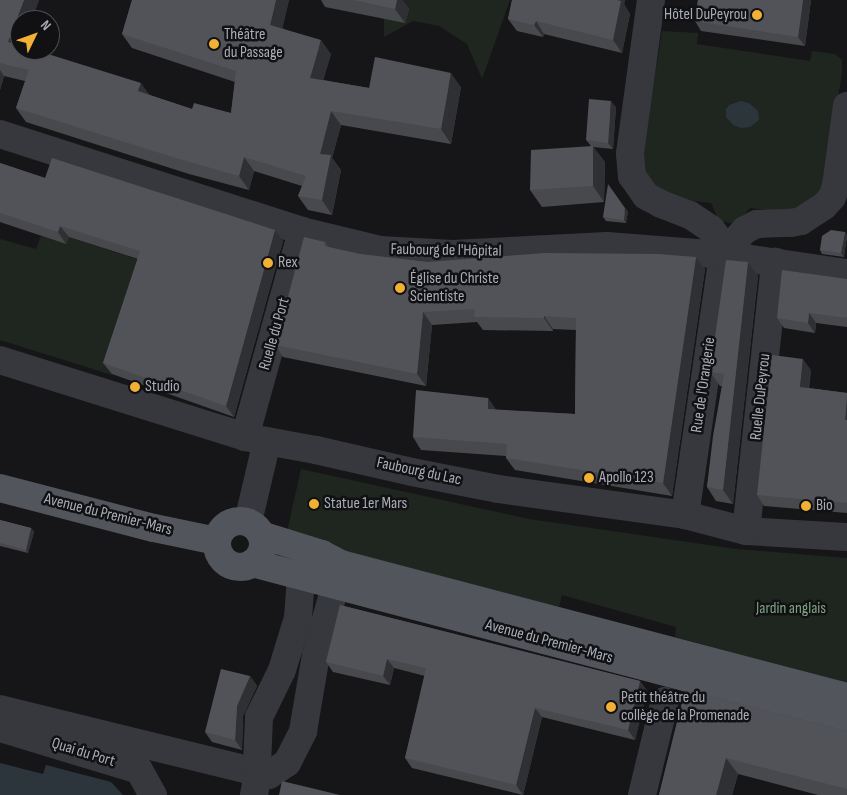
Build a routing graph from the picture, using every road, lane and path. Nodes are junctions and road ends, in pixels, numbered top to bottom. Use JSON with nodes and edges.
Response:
{"nodes":[{"id":1,"x":651,"y":0,"type":"edge"},
{"id":2,"x":847,"y":106,"type":"edge"},
{"id":3,"x":0,"y":134,"type":"edge"},
{"id":4,"x":302,"y":230,"type":"junction"},
{"id":5,"x":723,"y":255,"type":"junction"},
{"id":6,"x":775,"y":262,"type":"junction"},
{"id":7,"x":847,"y":273,"type":"edge"},
{"id":8,"x":0,"y":360,"type":"edge"},
{"id":9,"x":256,"y":439,"type":"junction"},
{"id":10,"x":0,"y":488,"type":"edge"},
{"id":11,"x":685,"y":515,"type":"junction"},
{"id":12,"x":255,"y":529,"type":"junction"},
{"id":13,"x":746,"y":531,"type":"junction"},
{"id":14,"x":847,"y":537,"type":"edge"},
{"id":15,"x":217,"y":541,"type":"junction"},
{"id":16,"x":252,"y":563,"type":"junction"},
{"id":17,"x":301,"y":577,"type":"junction"},
{"id":18,"x":335,"y":587,"type":"junction"},
{"id":19,"x":847,"y":698,"type":"edge"},
{"id":20,"x":665,"y":701,"type":"dead end"},
{"id":21,"x":0,"y":709,"type":"edge"},
{"id":22,"x":847,"y":720,"type":"edge"},
{"id":23,"x":0,"y":728,"type":"edge"},
{"id":24,"x":256,"y":785,"type":"edge"},
{"id":25,"x":153,"y":795,"type":"edge"},
{"id":26,"x":642,"y":795,"type":"edge"}],
"edges":[{"from":1,"to":5,"type":"street"},
{"from":2,"to":5,"type":"street"},
{"from":3,"to":4,"type":"street","name":"Faubourg de l'Hôpital"},
{"from":4,"to":5,"type":"street","name":"Faubourg de l'Hôpital"},
{"from":4,"to":9,"type":"street","name":"Ruelle du Port"},
{"from":5,"to":6,"type":"street","name":"Faubourg de l'Hôpital"},
{"from":5,"to":11,"type":"street","name":"Rue de l'Orangerie"},
{"from":6,"to":7,"type":"street","name":"Faubourg de l'Hôpital"},
{"from":6,"to":13,"type":"street","name":"Ruelle DuPeyrou"},
{"from":8,"to":9,"type":"street","name":"Faubourg du Lac"},
{"from":9,"to":11,"type":"street","name":"Faubourg du Lac"},
{"from":9,"to":12,"type":"street","name":"Ruelle du Port"},
{"from":10,"to":15,"type":"main road","name":"Avenue du Premier-Mars"},
{"from":11,"to":13,"type":"street","name":"Faubourg du Lac"},
{"from":12,"to":15,"type":"main road"},
{"from":12,"to":16,"type":"main road"},
{"from":12,"to":19,"type":"main road","name":"Avenue du Premier-Mars"},
{"from":13,"to":14,"type":"street","name":"Faubourg du Lac"},
{"from":15,"to":16,"type":"main road"},
{"from":16,"to":17,"type":"main road","name":"Avenue du Premier-Mars"},
{"from":17,"to":18,"type":"main road","name":"Avenue du Premier-Mars"},
{"from":17,"to":24,"type":"street"},
{"from":18,"to":22,"type":"main road","name":"Avenue du Premier-Mars"},
{"from":18,"to":24,"type":"street"},
{"from":20,"to":26,"type":"street"},
{"from":21,"to":24,"type":"street"},
{"from":23,"to":25,"type":"street","name":"Quai du Port"}]}
